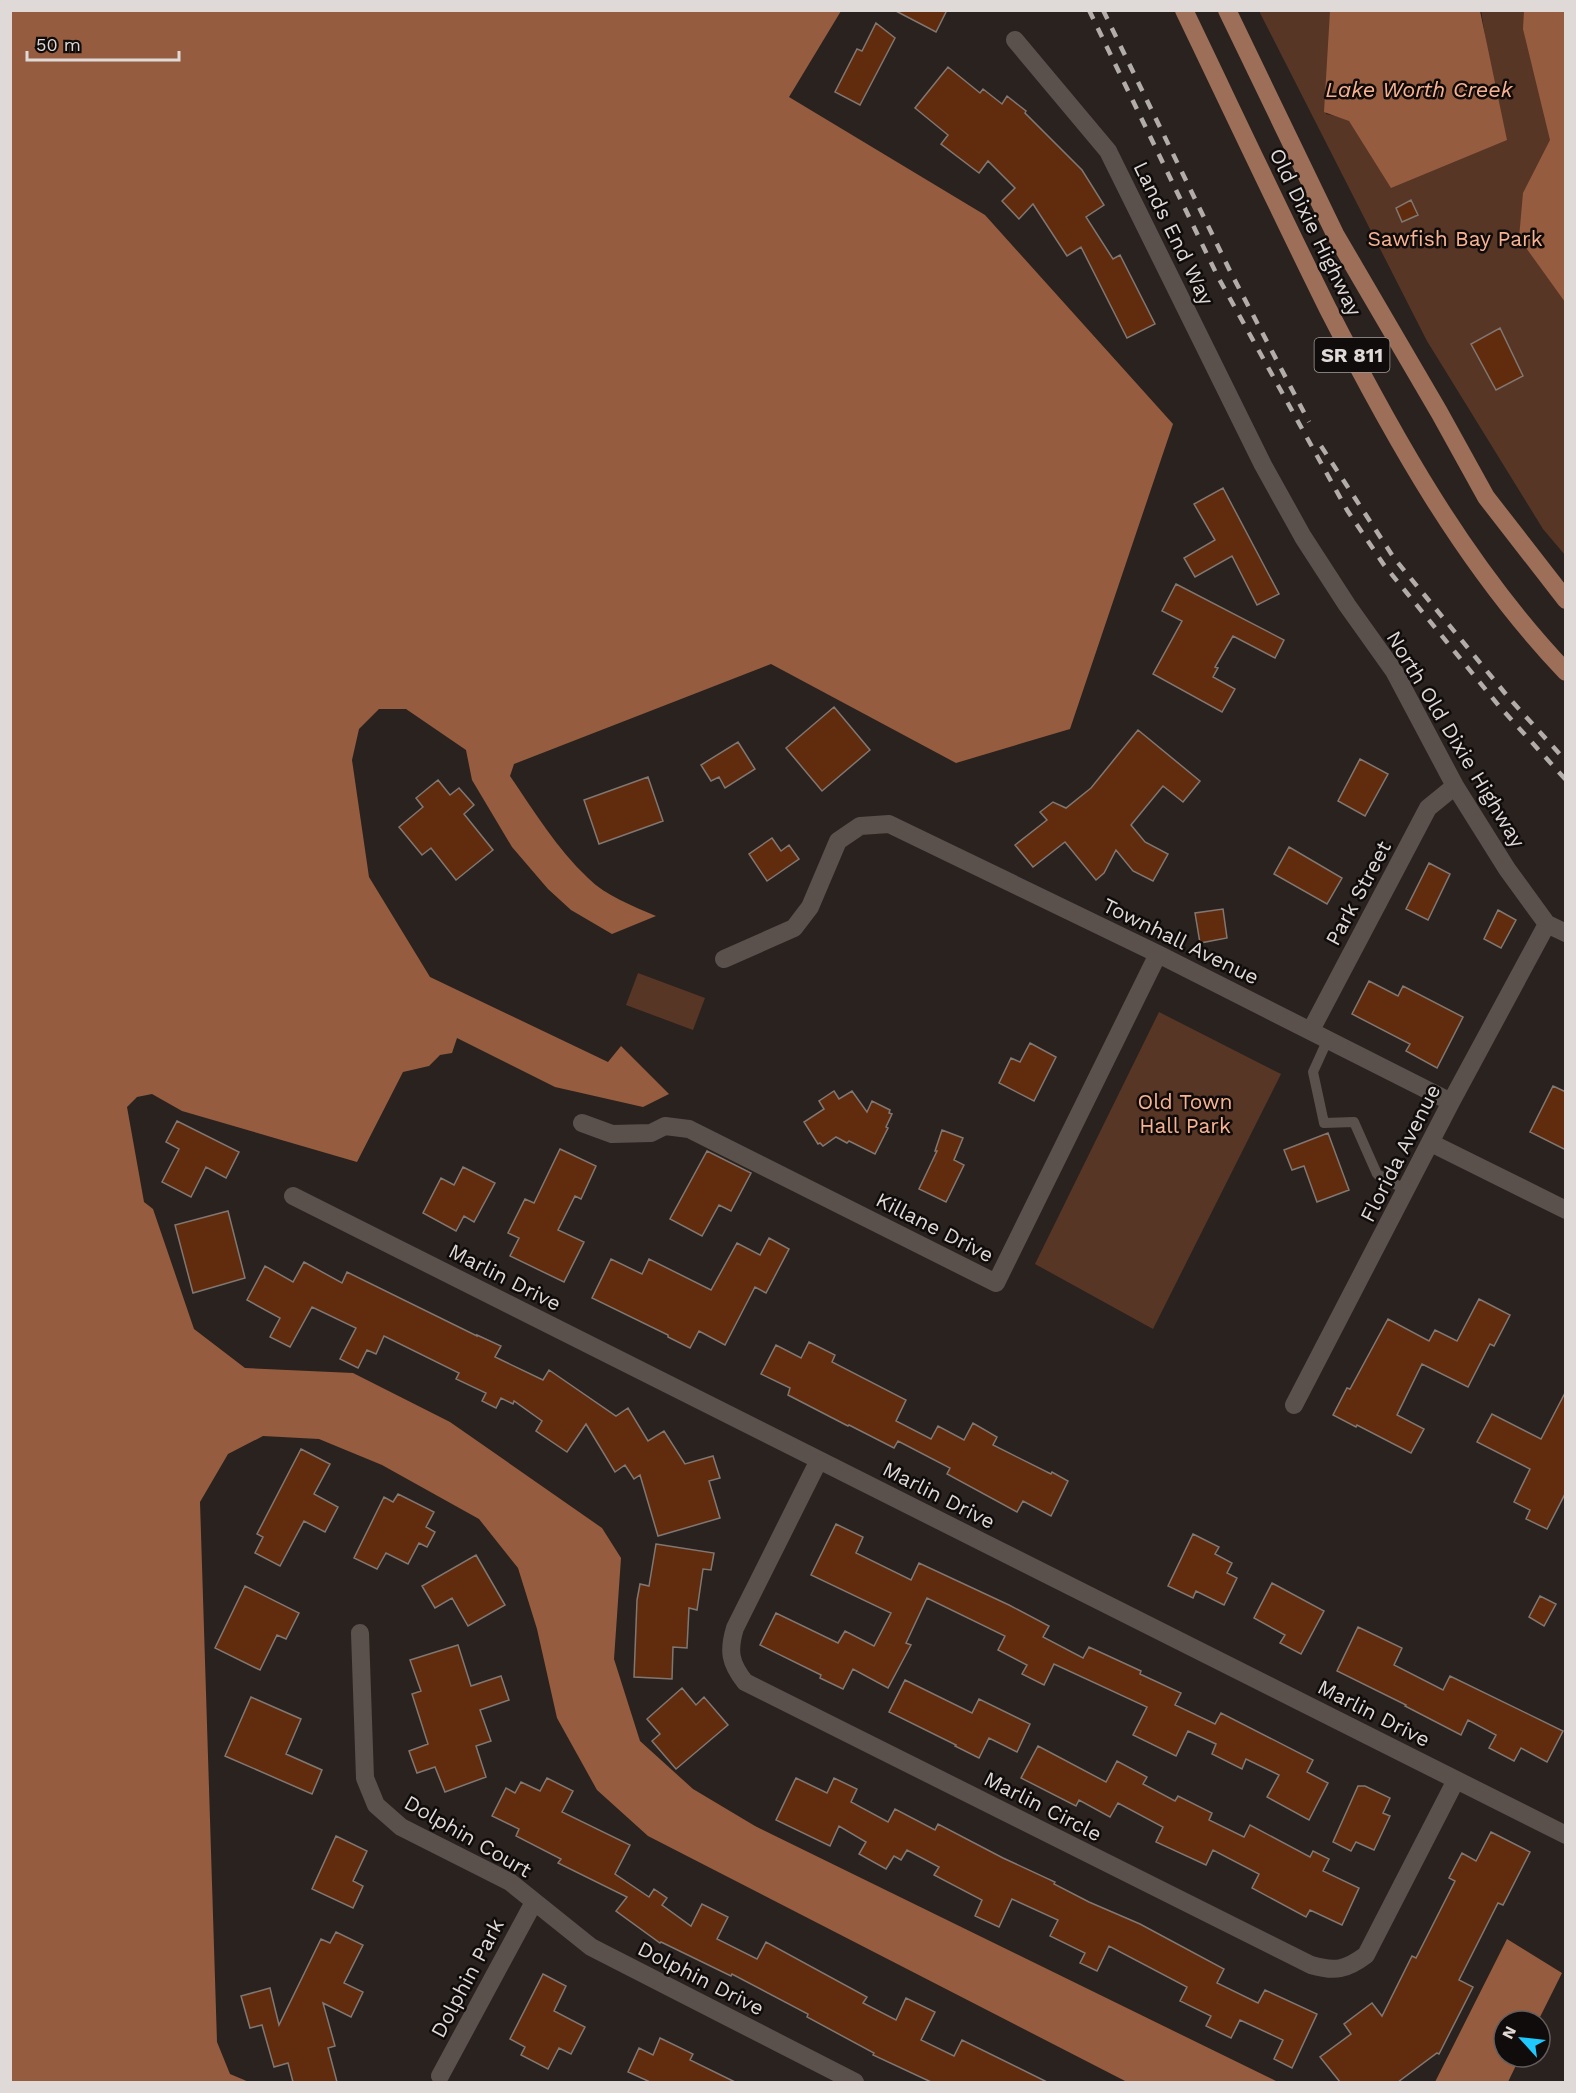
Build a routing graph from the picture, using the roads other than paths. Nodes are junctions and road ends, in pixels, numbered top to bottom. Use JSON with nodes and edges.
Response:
{"nodes":[{"id":1,"x":1184,"y":10,"type":"edge"},
{"id":2,"x":1227,"y":10,"type":"edge"},
{"id":3,"x":1015,"y":40,"type":"dead end"},
{"id":4,"x":1263,"y":465,"type":"joint"},
{"id":5,"x":1566,"y":600,"type":"edge"},
{"id":6,"x":1566,"y":672,"type":"edge"},
{"id":7,"x":1455,"y":786,"type":"junction"},
{"id":8,"x":1547,"y":924,"type":"junction"},
{"id":9,"x":1566,"y":933,"type":"edge"},
{"id":10,"x":1158,"y":954,"type":"junction"},
{"id":11,"x":724,"y":959,"type":"dead end"},
{"id":12,"x":1311,"y":1030,"type":"junction"},
{"id":13,"x":1328,"y":1039,"type":"junction"},
{"id":14,"x":1451,"y":1102,"type":"junction"},
{"id":15,"x":582,"y":1123,"type":"dead end"},
{"id":16,"x":1431,"y":1143,"type":"junction"},
{"id":17,"x":1406,"y":1190,"type":"junction"},
{"id":18,"x":293,"y":1196,"type":"dead end"},
{"id":19,"x":1566,"y":1210,"type":"edge"},
{"id":20,"x":1294,"y":1405,"type":"dead end"},
{"id":21,"x":819,"y":1460,"type":"junction"},
{"id":22,"x":360,"y":1632,"type":"dead end"},
{"id":23,"x":1456,"y":1780,"type":"junction"},
{"id":24,"x":1566,"y":1835,"type":"edge"},
{"id":25,"x":534,"y":1902,"type":"junction"},
{"id":26,"x":440,"y":2076,"type":"dead end"},
{"id":27,"x":855,"y":2082,"type":"edge"}],
"edges":[{"from":1,"to":6,"type":"main road","name":"Old Dixie Highway","number":"SR 811"},
{"from":2,"to":5,"type":"main road","name":"Old Dixie Highway","number":"SR 811"},
{"from":3,"to":4,"type":"street","name":"Lands End Way"},
{"from":4,"to":7,"type":"street","name":"North Old Dixie Highway"},
{"from":7,"to":8,"type":"street","name":"North Old Dixie Highway"},
{"from":7,"to":12,"type":"street","name":"Park Street"},
{"from":8,"to":9,"type":"street","name":"North Old Dixie Highway"},
{"from":8,"to":14,"type":"street","name":"Florida Avenue"},
{"from":10,"to":11,"type":"street","name":"Townhall Avenue"},
{"from":10,"to":12,"type":"street","name":"Townhall Avenue"},
{"from":10,"to":15,"type":"street","name":"Killane Drive"},
{"from":12,"to":13,"type":"street","name":"Townhall Avenue"},
{"from":13,"to":14,"type":"street","name":"Townhall Avenue"},
{"from":13,"to":17,"type":"lane"},
{"from":14,"to":16,"type":"street","name":"Florida Avenue"},
{"from":16,"to":17,"type":"street","name":"Florida Avenue"},
{"from":16,"to":19,"type":"street"},
{"from":17,"to":20,"type":"street","name":"Florida Avenue"},
{"from":18,"to":21,"type":"street","name":"Marlin Drive"},
{"from":21,"to":23,"type":"street","name":"Marlin Drive"},
{"from":21,"to":23,"type":"street","name":"Marlin Circle"},
{"from":22,"to":25,"type":"street","name":"Dolphin Court"},
{"from":23,"to":24,"type":"street","name":"Marlin Drive"},
{"from":25,"to":26,"type":"street","name":"Dolphin Park"},
{"from":25,"to":27,"type":"street","name":"Dolphin Drive"}]}
